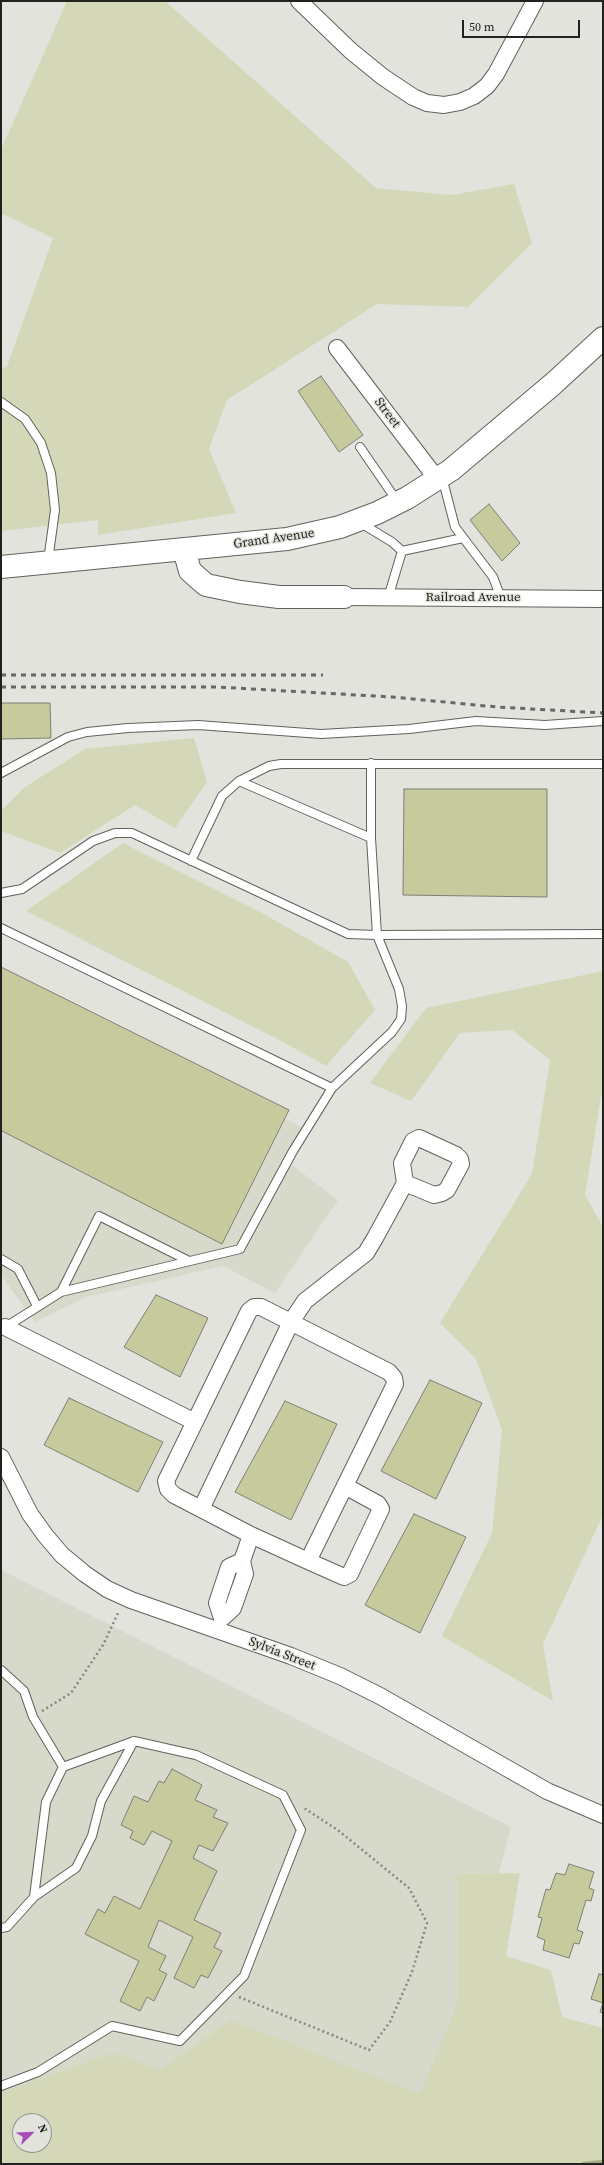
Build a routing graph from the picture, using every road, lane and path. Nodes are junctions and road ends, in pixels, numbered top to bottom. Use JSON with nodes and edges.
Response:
{"nodes":[{"id":1,"x":299,"y":1,"type":"edge"},
{"id":2,"x":535,"y":1,"type":"edge"},
{"id":3,"x":603,"y":338,"type":"edge"},
{"id":4,"x":337,"y":348,"type":"dead end"},
{"id":5,"x":1,"y":402,"type":"edge"},
{"id":6,"x":360,"y":447,"type":"dead end"},
{"id":7,"x":440,"y":478,"type":"junction"},
{"id":8,"x":398,"y":503,"type":"junction"},
{"id":9,"x":357,"y":520,"type":"junction"},
{"id":10,"x":463,"y":538,"type":"junction"},
{"id":11,"x":184,"y":549,"type":"junction"},
{"id":12,"x":402,"y":551,"type":"junction"},
{"id":13,"x":48,"y":562,"type":"junction"},
{"id":14,"x":1,"y":567,"type":"edge"},
{"id":15,"x":344,"y":597,"type":"joint"},
{"id":16,"x":388,"y":598,"type":"junction"},
{"id":17,"x":501,"y":598,"type":"junction"},
{"id":18,"x":603,"y":599,"type":"edge"},
{"id":19,"x":603,"y":722,"type":"edge"},
{"id":20,"x":371,"y":763,"type":"junction"},
{"id":21,"x":603,"y":764,"type":"edge"},
{"id":22,"x":1,"y":774,"type":"edge"},
{"id":23,"x":239,"y":781,"type":"junction"},
{"id":24,"x":371,"y":838,"type":"junction"},
{"id":25,"x":191,"y":861,"type":"junction"},
{"id":26,"x":1,"y":893,"type":"edge"},
{"id":27,"x":1,"y":928,"type":"edge"},
{"id":28,"x":603,"y":934,"type":"edge"},
{"id":29,"x":377,"y":935,"type":"junction"},
{"id":30,"x":332,"y":1088,"type":"junction"},
{"id":31,"x":405,"y":1183,"type":"dead end"},
{"id":32,"x":1,"y":1259,"type":"edge"},
{"id":33,"x":189,"y":1261,"type":"junction"},
{"id":34,"x":61,"y":1292,"type":"junction"},
{"id":35,"x":37,"y":1306,"type":"junction"},
{"id":36,"x":291,"y":1322,"type":"junction"},
{"id":37,"x":3,"y":1328,"type":"edge"},
{"id":38,"x":194,"y":1422,"type":"junction"},
{"id":39,"x":1,"y":1457,"type":"edge"},
{"id":40,"x":345,"y":1486,"type":"junction"},
{"id":41,"x":201,"y":1509,"type":"junction"},
{"id":42,"x":251,"y":1535,"type":"junction"},
{"id":43,"x":308,"y":1561,"type":"junction"},
{"id":44,"x":131,"y":1600,"type":"junction"},
{"id":45,"x":220,"y":1624,"type":"junction"},
{"id":46,"x":1,"y":1670,"type":"edge"},
{"id":47,"x":34,"y":1717,"type":"junction"},
{"id":48,"x":134,"y":1741,"type":"junction"},
{"id":49,"x":63,"y":1767,"type":"junction"},
{"id":50,"x":283,"y":1795,"type":"junction"},
{"id":51,"x":603,"y":1815,"type":"edge"},
{"id":52,"x":34,"y":1897,"type":"junction"},
{"id":53,"x":1,"y":1928,"type":"edge"},
{"id":54,"x":228,"y":1992,"type":"junction"},
{"id":55,"x":1,"y":2086,"type":"edge"}],
"edges":[{"from":1,"to":2,"type":"street"},
{"from":3,"to":7,"type":"main road","name":"Grand Avenue"},
{"from":4,"to":7,"type":"street","name":"Street"},
{"from":5,"to":13,"type":"lane"},
{"from":6,"to":8,"type":"lane"},
{"from":7,"to":8,"type":"main road","name":"Grand Avenue"},
{"from":7,"to":10,"type":"lane"},
{"from":8,"to":9,"type":"main road","name":"Grand Avenue"},
{"from":9,"to":11,"type":"main road","name":"Grand Avenue"},
{"from":9,"to":12,"type":"lane"},
{"from":10,"to":12,"type":"lane"},
{"from":10,"to":17,"type":"lane"},
{"from":11,"to":13,"type":"main road","name":"Grand Avenue"},
{"from":11,"to":15,"type":"main road"},
{"from":12,"to":16,"type":"lane"},
{"from":13,"to":14,"type":"main road","name":"Grand Avenue"},
{"from":15,"to":16,"type":"street","name":"Railroad Avenue"},
{"from":16,"to":17,"type":"street","name":"Railroad Avenue"},
{"from":17,"to":18,"type":"street","name":"Railroad Avenue"},
{"from":19,"to":22,"type":"lane"},
{"from":20,"to":21,"type":"lane"},
{"from":20,"to":23,"type":"lane"},
{"from":20,"to":24,"type":"lane"},
{"from":23,"to":24,"type":"lane"},
{"from":23,"to":25,"type":"lane"},
{"from":24,"to":29,"type":"lane"},
{"from":25,"to":26,"type":"lane"},
{"from":25,"to":29,"type":"lane"},
{"from":27,"to":30,"type":"lane"},
{"from":28,"to":29,"type":"lane"},
{"from":29,"to":30,"type":"lane"},
{"from":30,"to":33,"type":"lane"},
{"from":31,"to":36,"type":"street"},
{"from":32,"to":35,"type":"lane"},
{"from":33,"to":34,"type":"lane"},
{"from":33,"to":34,"type":"lane"},
{"from":34,"to":35,"type":"lane"},
{"from":35,"to":37,"type":"lane"},
{"from":36,"to":38,"type":"street"},
{"from":36,"to":40,"type":"street"},
{"from":36,"to":41,"type":"street"},
{"from":37,"to":38,"type":"street"},
{"from":38,"to":41,"type":"street"},
{"from":39,"to":44,"type":"street","name":"Sylvia Street"},
{"from":40,"to":43,"type":"street"},
{"from":40,"to":43,"type":"street"},
{"from":41,"to":42,"type":"street"},
{"from":42,"to":43,"type":"street"},
{"from":42,"to":45,"type":"street"},
{"from":44,"to":45,"type":"street","name":"Sylvia Street"},
{"from":44,"to":47,"type":"path"},
{"from":45,"to":51,"type":"street","name":"Sylvia Street"},
{"from":46,"to":47,"type":"lane"},
{"from":47,"to":49,"type":"lane"},
{"from":48,"to":49,"type":"lane"},
{"from":48,"to":50,"type":"lane"},
{"from":48,"to":52,"type":"lane"},
{"from":49,"to":52,"type":"lane"},
{"from":50,"to":54,"type":"lane"},
{"from":50,"to":54,"type":"path"},
{"from":52,"to":53,"type":"lane"},
{"from":54,"to":55,"type":"lane"}]}
